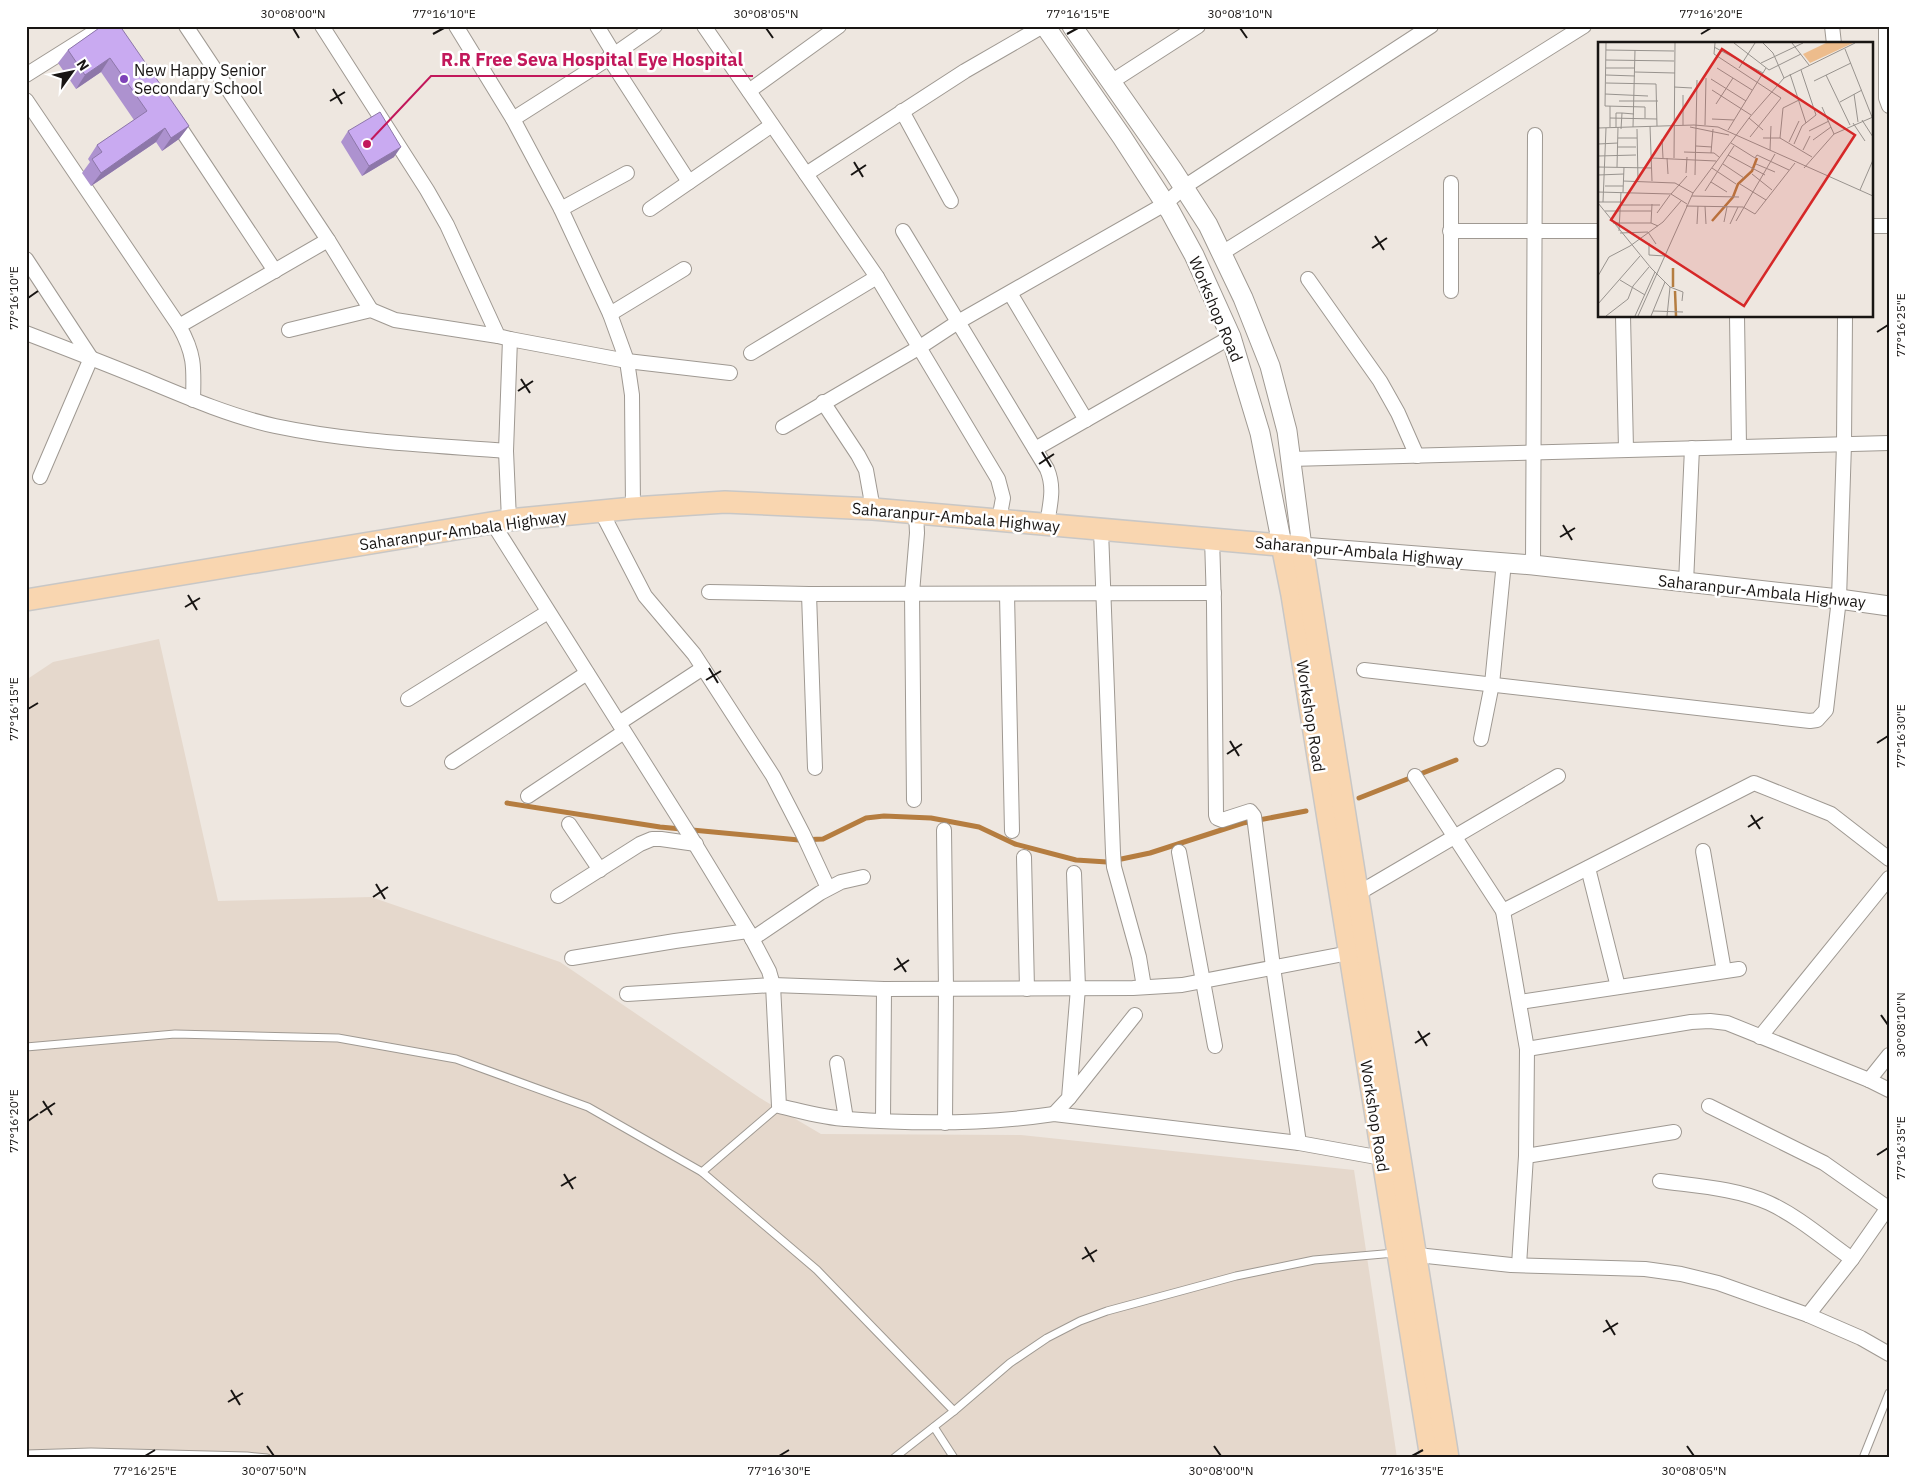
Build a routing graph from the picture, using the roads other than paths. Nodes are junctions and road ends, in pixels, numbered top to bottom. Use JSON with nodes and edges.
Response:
{"nodes":[{"id":1,"x":104,"y":26,"type":"edge"},
{"id":2,"x":186,"y":26,"type":"edge"},
{"id":3,"x":322,"y":26,"type":"edge"},
{"id":4,"x":456,"y":26,"type":"edge"},
{"id":5,"x":597,"y":26,"type":"edge"},
{"id":6,"x":654,"y":26,"type":"edge"},
{"id":7,"x":704,"y":26,"type":"edge"},
{"id":8,"x":839,"y":26,"type":"edge"},
{"id":9,"x":1044,"y":26,"type":"edge"},
{"id":10,"x":1072,"y":26,"type":"edge"},
{"id":11,"x":1198,"y":26,"type":"edge"},
{"id":12,"x":1431,"y":26,"type":"edge"},
{"id":13,"x":1584,"y":26,"type":"edge"},
{"id":14,"x":1832,"y":26,"type":"edge"},
{"id":15,"x":1886,"y":26,"type":"edge"},
{"id":16,"x":1834,"y":42,"type":"edge"},
{"id":17,"x":612,"y":56,"type":"junction"},
{"id":18,"x":26,"y":75,"type":"edge"},
{"id":19,"x":1111,"y":82,"type":"junction"},
{"id":20,"x":749,"y":91,"type":"junction"},
{"id":21,"x":26,"y":100,"type":"edge"},
{"id":22,"x":1889,"y":106,"type":"edge"},
{"id":23,"x":168,"y":108,"type":"edge"},
{"id":24,"x":902,"y":112,"type":"junction"},
{"id":25,"x":513,"y":119,"type":"junction"},
{"id":26,"x":772,"y":125,"type":"junction"},
{"id":27,"x":1535,"y":135,"type":"dead end"},
{"id":28,"x":627,"y":173,"type":"dead end"},
{"id":29,"x":806,"y":174,"type":"junction"},
{"id":30,"x":689,"y":182,"type":"junction"},
{"id":31,"x":1451,"y":182,"type":"dead end"},
{"id":32,"x":1184,"y":187,"type":"junction"},
{"id":33,"x":952,"y":201,"type":"dead end"},
{"id":34,"x":1165,"y":204,"type":"junction"},
{"id":35,"x":561,"y":209,"type":"junction"},
{"id":36,"x":650,"y":209,"type":"dead end"},
{"id":37,"x":1872,"y":226,"type":"edge"},
{"id":38,"x":1889,"y":226,"type":"edge"},
{"id":39,"x":904,"y":231,"type":"dead end"},
{"id":40,"x":1450,"y":231,"type":"junction"},
{"id":41,"x":1534,"y":231,"type":"junction"},
{"id":42,"x":1598,"y":231,"type":"edge"},
{"id":43,"x":328,"y":240,"type":"junction"},
{"id":44,"x":1222,"y":253,"type":"junction"},
{"id":45,"x":26,"y":259,"type":"edge"},
{"id":46,"x":684,"y":269,"type":"dead end"},
{"id":47,"x":275,"y":271,"type":"junction"},
{"id":48,"x":877,"y":277,"type":"junction"},
{"id":49,"x":1308,"y":279,"type":"dead end"},
{"id":50,"x":1451,"y":290,"type":"dead end"},
{"id":51,"x":1010,"y":293,"type":"junction"},
{"id":52,"x":371,"y":310,"type":"junction"},
{"id":53,"x":610,"y":314,"type":"junction"},
{"id":54,"x":1623,"y":318,"type":"edge"},
{"id":55,"x":1737,"y":318,"type":"edge"},
{"id":56,"x":1844,"y":318,"type":"edge"},
{"id":57,"x":958,"y":322,"type":"junction"},
{"id":58,"x":179,"y":326,"type":"junction"},
{"id":59,"x":289,"y":330,"type":"dead end"},
{"id":60,"x":26,"y":333,"type":"edge"},
{"id":61,"x":1231,"y":337,"type":"junction"},
{"id":62,"x":504,"y":338,"type":"junction"},
{"id":63,"x":920,"y":348,"type":"junction"},
{"id":64,"x":751,"y":353,"type":"dead end"},
{"id":65,"x":91,"y":358,"type":"junction"},
{"id":66,"x":627,"y":361,"type":"junction"},
{"id":67,"x":730,"y":373,"type":"dead end"},
{"id":68,"x":193,"y":400,"type":"junction"},
{"id":69,"x":823,"y":402,"type":"junction"},
{"id":70,"x":1086,"y":420,"type":"junction"},
{"id":71,"x":783,"y":427,"type":"dead end"},
{"id":72,"x":1889,"y":443,"type":"edge"},
{"id":73,"x":1844,"y":444,"type":"junction"},
{"id":74,"x":1739,"y":446,"type":"junction"},
{"id":75,"x":1692,"y":448,"type":"junction"},
{"id":76,"x":1035,"y":449,"type":"junction"},
{"id":77,"x":1626,"y":450,"type":"junction"},
{"id":78,"x":506,"y":452,"type":"junction"},
{"id":79,"x":1535,"y":452,"type":"junction"},
{"id":80,"x":1417,"y":456,"type":"junction"},
{"id":81,"x":1290,"y":459,"type":"junction"},
{"id":82,"x":40,"y":477,"type":"dead end"},
{"id":83,"x":633,"y":508,"type":"junction"},
{"id":84,"x":873,"y":509,"type":"junction"},
{"id":85,"x":601,"y":511,"type":"junction"},
{"id":86,"x":916,"y":513,"type":"junction"},
{"id":87,"x":999,"y":520,"type":"junction"},
{"id":88,"x":501,"y":521,"type":"junction"},
{"id":89,"x":1046,"y":524,"type":"junction"},
{"id":90,"x":1101,"y":530,"type":"junction"},
{"id":91,"x":1212,"y":538,"type":"junction"},
{"id":92,"x":1292,"y":546,"type":"junction"},
{"id":93,"x":1504,"y":562,"type":"junction"},
{"id":94,"x":1533,"y":565,"type":"junction"},
{"id":95,"x":1686,"y":583,"type":"junction"},
{"id":96,"x":709,"y":592,"type":"dead end"},
{"id":97,"x":1104,"y":593,"type":"junction"},
{"id":98,"x":1214,"y":593,"type":"junction"},
{"id":99,"x":809,"y":594,"type":"junction"},
{"id":100,"x":912,"y":594,"type":"junction"},
{"id":101,"x":1007,"y":594,"type":"junction"},
{"id":102,"x":1839,"y":599,"type":"junction"},
{"id":103,"x":26,"y":600,"type":"edge"},
{"id":104,"x":1889,"y":606,"type":"edge"},
{"id":105,"x":548,"y":612,"type":"junction"},
{"id":106,"x":703,"y":668,"type":"junction"},
{"id":107,"x":1364,"y":670,"type":"dead end"},
{"id":108,"x":587,"y":672,"type":"junction"},
{"id":109,"x":1492,"y":684,"type":"junction"},
{"id":110,"x":408,"y":699,"type":"dead end"},
{"id":111,"x":621,"y":727,"type":"junction"},
{"id":112,"x":1481,"y":739,"type":"dead end"},
{"id":113,"x":452,"y":762,"type":"dead end"},
{"id":114,"x":815,"y":768,"type":"dead end"},
{"id":115,"x":1415,"y":776,"type":"dead end"},
{"id":116,"x":1558,"y":776,"type":"dead end"},
{"id":117,"x":528,"y":796,"type":"dead end"},
{"id":118,"x":914,"y":800,"type":"dead end"},
{"id":119,"x":569,"y":824,"type":"dead end"},
{"id":120,"x":944,"y":830,"type":"dead end"},
{"id":121,"x":1012,"y":831,"type":"dead end"},
{"id":122,"x":1455,"y":836,"type":"junction"},
{"id":123,"x":694,"y":842,"type":"junction"},
{"id":124,"x":1703,"y":851,"type":"dead end"},
{"id":125,"x":1179,"y":852,"type":"dead end"},
{"id":126,"x":1024,"y":857,"type":"dead end"},
{"id":127,"x":1889,"y":859,"type":"edge"},
{"id":128,"x":1588,"y":868,"type":"junction"},
{"id":129,"x":600,"y":870,"type":"junction"},
{"id":130,"x":1074,"y":873,"type":"dead end"},
{"id":131,"x":862,"y":877,"type":"dead end"},
{"id":132,"x":1889,"y":878,"type":"edge"},
{"id":133,"x":828,"y":888,"type":"junction"},
{"id":134,"x":1357,"y":894,"type":"junction"},
{"id":135,"x":558,"y":896,"type":"dead end"},
{"id":136,"x":1503,"y":912,"type":"junction"},
{"id":137,"x":750,"y":935,"type":"junction"},
{"id":138,"x":1349,"y":953,"type":"junction"},
{"id":139,"x":572,"y":958,"type":"dead end"},
{"id":140,"x":1273,"y":967,"type":"junction"},
{"id":141,"x":1739,"y":969,"type":"dead end"},
{"id":142,"x":1724,"y":971,"type":"junction"},
{"id":143,"x":1203,"y":981,"type":"junction"},
{"id":144,"x":773,"y":985,"type":"junction"},
{"id":145,"x":1144,"y":987,"type":"junction"},
{"id":146,"x":1618,"y":987,"type":"junction"},
{"id":147,"x":1027,"y":988,"type":"junction"},
{"id":148,"x":1078,"y":988,"type":"junction"},
{"id":149,"x":884,"y":989,"type":"junction"},
{"id":150,"x":946,"y":989,"type":"junction"},
{"id":151,"x":627,"y":994,"type":"dead end"},
{"id":152,"x":1520,"y":1002,"type":"junction"},
{"id":153,"x":1135,"y":1016,"type":"dead end"},
{"id":154,"x":1760,"y":1037,"type":"junction"},
{"id":155,"x":26,"y":1046,"type":"edge"},
{"id":156,"x":1215,"y":1046,"type":"dead end"},
{"id":157,"x":1527,"y":1049,"type":"junction"},
{"id":158,"x":1889,"y":1055,"type":"edge"},
{"id":159,"x":837,"y":1063,"type":"dead end"},
{"id":160,"x":1869,"y":1080,"type":"junction"},
{"id":161,"x":1889,"y":1090,"type":"edge"},
{"id":162,"x":1069,"y":1098,"type":"junction"},
{"id":163,"x":779,"y":1106,"type":"junction"},
{"id":164,"x":1709,"y":1106,"type":"dead end"},
{"id":165,"x":1054,"y":1114,"type":"junction"},
{"id":166,"x":846,"y":1119,"type":"junction"},
{"id":167,"x":883,"y":1120,"type":"junction"},
{"id":168,"x":945,"y":1123,"type":"junction"},
{"id":169,"x":1674,"y":1132,"type":"dead end"},
{"id":170,"x":1299,"y":1143,"type":"junction"},
{"id":171,"x":1526,"y":1156,"type":"junction"},
{"id":172,"x":1382,"y":1158,"type":"junction"},
{"id":173,"x":702,"y":1172,"type":"junction"},
{"id":174,"x":1660,"y":1181,"type":"dead end"},
{"id":175,"x":1888,"y":1207,"type":"edge"},
{"id":176,"x":1406,"y":1253,"type":"junction"},
{"id":177,"x":1852,"y":1259,"type":"junction"},
{"id":178,"x":1519,"y":1265,"type":"junction"},
{"id":179,"x":1808,"y":1315,"type":"junction"},
{"id":180,"x":1889,"y":1354,"type":"edge"},
{"id":181,"x":1889,"y":1393,"type":"edge"},
{"id":182,"x":954,"y":1411,"type":"junction"},
{"id":183,"x":934,"y":1427,"type":"junction"},
{"id":184,"x":26,"y":1454,"type":"edge"},
{"id":185,"x":267,"y":1458,"type":"edge"},
{"id":186,"x":894,"y":1458,"type":"edge"},
{"id":187,"x":954,"y":1458,"type":"edge"},
{"id":188,"x":1431,"y":1458,"type":"edge"},
{"id":189,"x":1448,"y":1458,"type":"edge"},
{"id":190,"x":1863,"y":1458,"type":"edge"}],
"edges":[{"from":1,"to":18,"type":"street"},
{"from":2,"to":43,"type":"street"},
{"from":3,"to":62,"type":"street"},
{"from":4,"to":25,"type":"street"},
{"from":5,"to":17,"type":"street"},
{"from":6,"to":17,"type":"street"},
{"from":7,"to":20,"type":"street"},
{"from":8,"to":20,"type":"street"},
{"from":9,"to":24,"type":"street"},
{"from":9,"to":34,"type":"main road","name":"Workshop Road"},
{"from":10,"to":19,"type":"main road","name":"Workshop Road"},
{"from":11,"to":19,"type":"street"},
{"from":12,"to":32,"type":"street"},
{"from":13,"to":44,"type":"street"},
{"from":14,"to":16,"type":"street"},
{"from":15,"to":22,"type":"street"},
{"from":17,"to":25,"type":"street"},
{"from":17,"to":30,"type":"street"},
{"from":19,"to":32,"type":"main road","name":"Workshop Road"},
{"from":20,"to":26,"type":"street"},
{"from":21,"to":58,"type":"street"},
{"from":23,"to":47,"type":"street"},
{"from":24,"to":29,"type":"street"},
{"from":24,"to":33,"type":"street"},
{"from":25,"to":35,"type":"street"},
{"from":26,"to":29,"type":"street"},
{"from":26,"to":30,"type":"street"},
{"from":27,"to":41,"type":"street"},
{"from":28,"to":35,"type":"street"},
{"from":29,"to":48,"type":"street"},
{"from":30,"to":36,"type":"street"},
{"from":31,"to":40,"type":"street"},
{"from":32,"to":34,"type":"street"},
{"from":32,"to":44,"type":"main road","name":"Workshop Road"},
{"from":34,"to":51,"type":"street"},
{"from":34,"to":61,"type":"main road","name":"Workshop Road"},
{"from":35,"to":53,"type":"street"},
{"from":37,"to":38,"type":"street"},
{"from":39,"to":57,"type":"street"},
{"from":40,"to":41,"type":"street"},
{"from":40,"to":50,"type":"street"},
{"from":41,"to":42,"type":"street"},
{"from":41,"to":79,"type":"street"},
{"from":43,"to":47,"type":"street"},
{"from":43,"to":52,"type":"street"},
{"from":44,"to":81,"type":"main road","name":"Workshop Road"},
{"from":45,"to":65,"type":"street"},
{"from":46,"to":53,"type":"street"},
{"from":47,"to":58,"type":"street"},
{"from":48,"to":63,"type":"street"},
{"from":48,"to":64,"type":"street"},
{"from":49,"to":80,"type":"street"},
{"from":51,"to":57,"type":"street"},
{"from":51,"to":70,"type":"street"},
{"from":52,"to":59,"type":"street"},
{"from":52,"to":62,"type":"street"},
{"from":53,"to":66,"type":"street"},
{"from":54,"to":77,"type":"street"},
{"from":55,"to":74,"type":"street"},
{"from":56,"to":73,"type":"street"},
{"from":57,"to":63,"type":"street"},
{"from":57,"to":76,"type":"street"},
{"from":58,"to":68,"type":"street"},
{"from":60,"to":65,"type":"street"},
{"from":61,"to":70,"type":"street"},
{"from":61,"to":92,"type":"main road","name":"Workshop Road"},
{"from":62,"to":66,"type":"street"},
{"from":62,"to":78,"type":"street"},
{"from":63,"to":69,"type":"street"},
{"from":63,"to":87,"type":"street"},
{"from":65,"to":68,"type":"street"},
{"from":65,"to":82,"type":"street"},
{"from":66,"to":67,"type":"street"},
{"from":66,"to":83,"type":"street"},
{"from":68,"to":78,"type":"street"},
{"from":69,"to":71,"type":"street"},
{"from":69,"to":84,"type":"street"},
{"from":70,"to":76,"type":"street"},
{"from":72,"to":73,"type":"street"},
{"from":73,"to":74,"type":"street"},
{"from":73,"to":102,"type":"street"},
{"from":74,"to":75,"type":"street"},
{"from":75,"to":77,"type":"street"},
{"from":75,"to":95,"type":"street"},
{"from":76,"to":89,"type":"street"},
{"from":77,"to":79,"type":"street"},
{"from":78,"to":88,"type":"street"},
{"from":79,"to":80,"type":"street"},
{"from":79,"to":94,"type":"street"},
{"from":80,"to":81,"type":"street"},
{"from":81,"to":92,"type":"main road","name":"Workshop Road"},
{"from":83,"to":84,"type":"main road","name":"Saharanpur-Ambala Highway"},
{"from":83,"to":85,"type":"main road","name":"Saharanpur-Ambala Highway"},
{"from":84,"to":86,"type":"main road","name":"Saharanpur-Ambala Highway"},
{"from":85,"to":88,"type":"main road","name":"Saharanpur-Ambala Highway"},
{"from":85,"to":106,"type":"street"},
{"from":86,"to":87,"type":"main road","name":"Saharanpur-Ambala Highway"},
{"from":86,"to":100,"type":"street"},
{"from":87,"to":89,"type":"main road","name":"Saharanpur-Ambala Highway"},
{"from":88,"to":103,"type":"main road","name":"Saharanpur-Ambala Highway"},
{"from":88,"to":105,"type":"street"},
{"from":89,"to":90,"type":"main road","name":"Saharanpur-Ambala Highway"},
{"from":90,"to":91,"type":"main road","name":"Saharanpur-Ambala Highway"},
{"from":90,"to":97,"type":"street"},
{"from":91,"to":92,"type":"main road","name":"Saharanpur-Ambala Highway"},
{"from":91,"to":98,"type":"street"},
{"from":92,"to":93,"type":"main road","name":"Saharanpur-Ambala Highway"},
{"from":92,"to":134,"type":"main road","name":"Workshop Road"},
{"from":92,"to":138,"type":"main road","name":"Workshop Road"},
{"from":93,"to":94,"type":"main road","name":"Saharanpur-Ambala Highway"},
{"from":93,"to":109,"type":"street"},
{"from":94,"to":95,"type":"main road","name":"Saharanpur-Ambala Highway"},
{"from":95,"to":102,"type":"main road","name":"Saharanpur-Ambala Highway"},
{"from":96,"to":99,"type":"street"},
{"from":97,"to":98,"type":"street"},
{"from":97,"to":101,"type":"street"},
{"from":97,"to":145,"type":"street"},
{"from":98,"to":140,"type":"street"},
{"from":99,"to":100,"type":"street"},
{"from":99,"to":114,"type":"street"},
{"from":100,"to":101,"type":"street"},
{"from":100,"to":118,"type":"street"},
{"from":101,"to":121,"type":"street"},
{"from":102,"to":104,"type":"main road","name":"Saharanpur-Ambala Highway"},
{"from":102,"to":109,"type":"street"},
{"from":105,"to":108,"type":"street"},
{"from":105,"to":110,"type":"street"},
{"from":106,"to":111,"type":"street"},
{"from":106,"to":133,"type":"street"},
{"from":107,"to":109,"type":"street"},
{"from":108,"to":111,"type":"street"},
{"from":108,"to":113,"type":"street"},
{"from":109,"to":112,"type":"street"},
{"from":111,"to":117,"type":"street"},
{"from":111,"to":123,"type":"street"},
{"from":115,"to":122,"type":"street"},
{"from":116,"to":122,"type":"street"},
{"from":119,"to":129,"type":"street"},
{"from":120,"to":150,"type":"street"},
{"from":122,"to":134,"type":"street"},
{"from":122,"to":136,"type":"street"},
{"from":123,"to":129,"type":"street"},
{"from":123,"to":137,"type":"street"},
{"from":124,"to":142,"type":"street"},
{"from":125,"to":143,"type":"street"},
{"from":126,"to":147,"type":"street"},
{"from":127,"to":128,"type":"street"},
{"from":128,"to":136,"type":"street"},
{"from":128,"to":146,"type":"street"},
{"from":129,"to":135,"type":"street"},
{"from":130,"to":148,"type":"street"},
{"from":131,"to":133,"type":"street"},
{"from":132,"to":154,"type":"street"},
{"from":133,"to":137,"type":"street"},
{"from":134,"to":176,"type":"main road","name":"Workshop Road"},
{"from":136,"to":152,"type":"street"},
{"from":137,"to":139,"type":"street"},
{"from":137,"to":144,"type":"street"},
{"from":138,"to":140,"type":"street"},
{"from":138,"to":172,"type":"main road","name":"Workshop Road"},
{"from":140,"to":143,"type":"street"},
{"from":140,"to":170,"type":"street"},
{"from":141,"to":142,"type":"street"},
{"from":142,"to":146,"type":"street"},
{"from":143,"to":145,"type":"street"},
{"from":143,"to":156,"type":"street"},
{"from":144,"to":149,"type":"street"},
{"from":144,"to":151,"type":"street"},
{"from":144,"to":163,"type":"street"},
{"from":145,"to":148,"type":"street"},
{"from":146,"to":152,"type":"street"},
{"from":147,"to":148,"type":"street"},
{"from":147,"to":150,"type":"street"},
{"from":148,"to":162,"type":"street"},
{"from":149,"to":150,"type":"street"},
{"from":149,"to":167,"type":"street"},
{"from":150,"to":168,"type":"street"},
{"from":152,"to":157,"type":"street"},
{"from":153,"to":162,"type":"street"},
{"from":154,"to":157,"type":"street"},
{"from":154,"to":160,"type":"street"},
{"from":155,"to":173,"type":"lane"},
{"from":157,"to":171,"type":"street"},
{"from":158,"to":160,"type":"street"},
{"from":159,"to":166,"type":"street"},
{"from":160,"to":161,"type":"street"},
{"from":162,"to":165,"type":"street"},
{"from":163,"to":166,"type":"street"},
{"from":163,"to":173,"type":"lane"},
{"from":164,"to":175,"type":"street"},
{"from":165,"to":168,"type":"street"},
{"from":165,"to":170,"type":"street"},
{"from":166,"to":167,"type":"street"},
{"from":167,"to":168,"type":"street"},
{"from":169,"to":171,"type":"street"},
{"from":170,"to":172,"type":"street"},
{"from":171,"to":178,"type":"street"},
{"from":172,"to":176,"type":"main road","name":"Workshop Road"},
{"from":173,"to":182,"type":"lane"},
{"from":174,"to":177,"type":"street"},
{"from":175,"to":177,"type":"street"},
{"from":176,"to":178,"type":"street"},
{"from":176,"to":182,"type":"lane"},
{"from":176,"to":188,"type":"main road","name":"Workshop Road"},
{"from":176,"to":189,"type":"main road","name":"Workshop Road"},
{"from":177,"to":179,"type":"street"},
{"from":178,"to":179,"type":"street"},
{"from":179,"to":180,"type":"street"},
{"from":181,"to":190,"type":"lane"},
{"from":182,"to":183,"type":"lane"},
{"from":183,"to":186,"type":"lane"},
{"from":183,"to":187,"type":"lane"},
{"from":184,"to":185,"type":"lane"}]}
